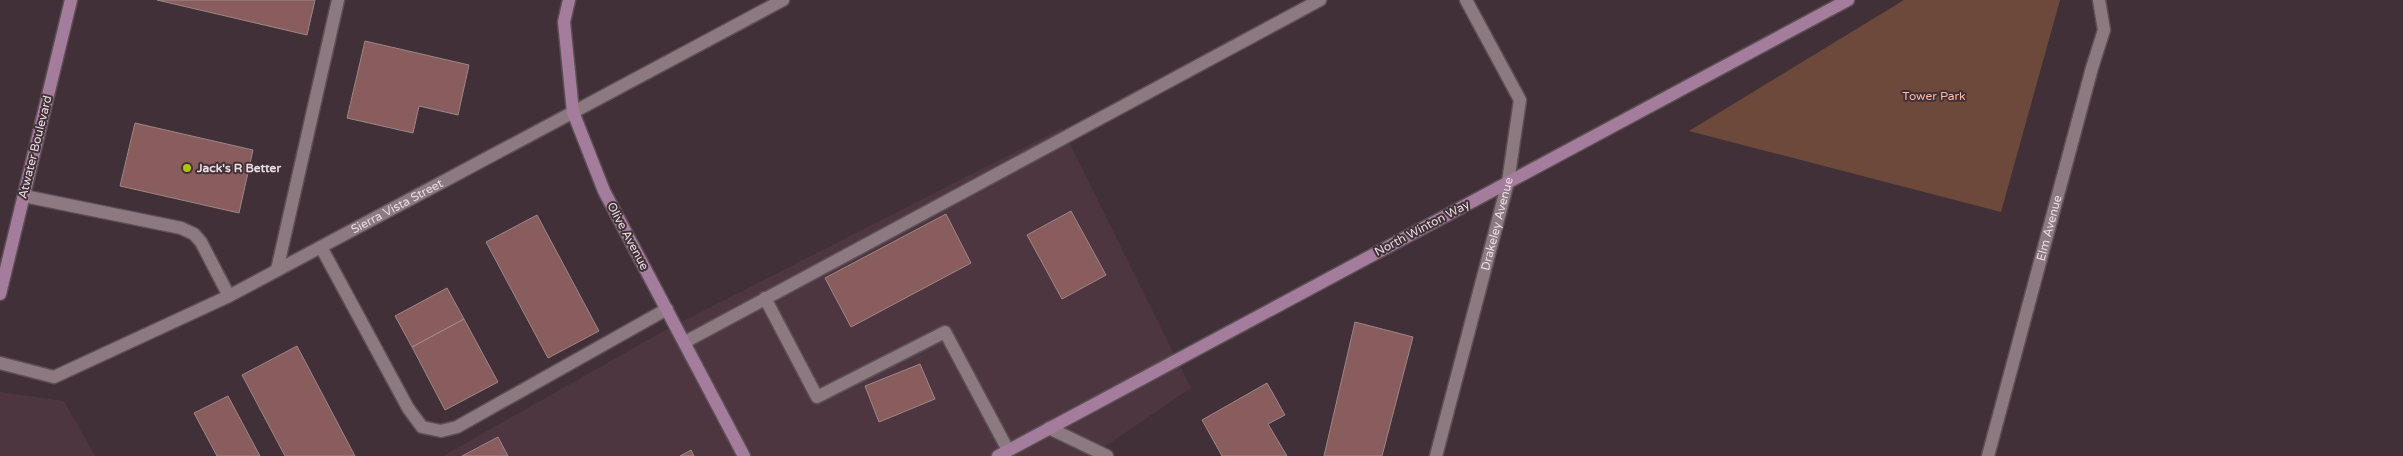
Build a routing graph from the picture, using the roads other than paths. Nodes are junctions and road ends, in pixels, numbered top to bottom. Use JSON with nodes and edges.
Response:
{"nodes":[{"id":1,"x":71,"y":0,"type":"edge"},
{"id":2,"x":338,"y":0,"type":"edge"},
{"id":3,"x":569,"y":0,"type":"edge"},
{"id":4,"x":783,"y":0,"type":"edge"},
{"id":5,"x":1320,"y":0,"type":"edge"},
{"id":6,"x":1466,"y":0,"type":"edge"},
{"id":7,"x":1848,"y":0,"type":"edge"},
{"id":8,"x":2099,"y":0,"type":"edge"},
{"id":9,"x":573,"y":112,"type":"junction"},
{"id":10,"x":1508,"y":182,"type":"junction"},
{"id":11,"x":24,"y":196,"type":"junction"},
{"id":12,"x":322,"y":247,"type":"junction"},
{"id":13,"x":277,"y":270,"type":"junction"},
{"id":14,"x":0,"y":294,"type":"edge"},
{"id":15,"x":229,"y":296,"type":"junction"},
{"id":16,"x":765,"y":298,"type":"junction"},
{"id":17,"x":667,"y":309,"type":"junction"},
{"id":18,"x":685,"y":342,"type":"junction"},
{"id":19,"x":0,"y":363,"type":"edge"},
{"id":20,"x":1049,"y":428,"type":"junction"},
{"id":21,"x":1005,"y":454,"type":"edge"},
{"id":22,"x":744,"y":456,"type":"edge"},
{"id":23,"x":1107,"y":456,"type":"edge"},
{"id":24,"x":1436,"y":456,"type":"edge"},
{"id":25,"x":1988,"y":456,"type":"edge"}],
"edges":[{"from":1,"to":11,"type":"main road","name":"Atwater Boulevard"},
{"from":2,"to":13,"type":"street"},
{"from":3,"to":9,"type":"main road","name":"Olive Avenue"},
{"from":4,"to":9,"type":"street","name":"Sierra Vista Street"},
{"from":5,"to":16,"type":"street"},
{"from":6,"to":10,"type":"street","name":"Drakeley Avenue"},
{"from":7,"to":10,"type":"main road","name":"North Winton Way"},
{"from":8,"to":25,"type":"street","name":"Elm Avenue"},
{"from":9,"to":12,"type":"street","name":"Sierra Vista Street"},
{"from":9,"to":17,"type":"main road","name":"Olive Avenue"},
{"from":10,"to":20,"type":"main road","name":"North Winton Way"},
{"from":10,"to":24,"type":"street","name":"Drakeley Avenue"},
{"from":11,"to":14,"type":"main road","name":"Atwater Boulevard"},
{"from":11,"to":15,"type":"street"},
{"from":12,"to":13,"type":"street","name":"Sierra Vista Street"},
{"from":12,"to":17,"type":"street"},
{"from":13,"to":15,"type":"street","name":"Sierra Vista Street"},
{"from":15,"to":19,"type":"street","name":"Sierra Vista Street"},
{"from":16,"to":18,"type":"street"},
{"from":16,"to":21,"type":"street"},
{"from":17,"to":18,"type":"main road","name":"Olive Avenue"},
{"from":18,"to":22,"type":"main road","name":"Olive Avenue"},
{"from":20,"to":21,"type":"main road","name":"North Winton Way"},
{"from":20,"to":23,"type":"street"}]}
